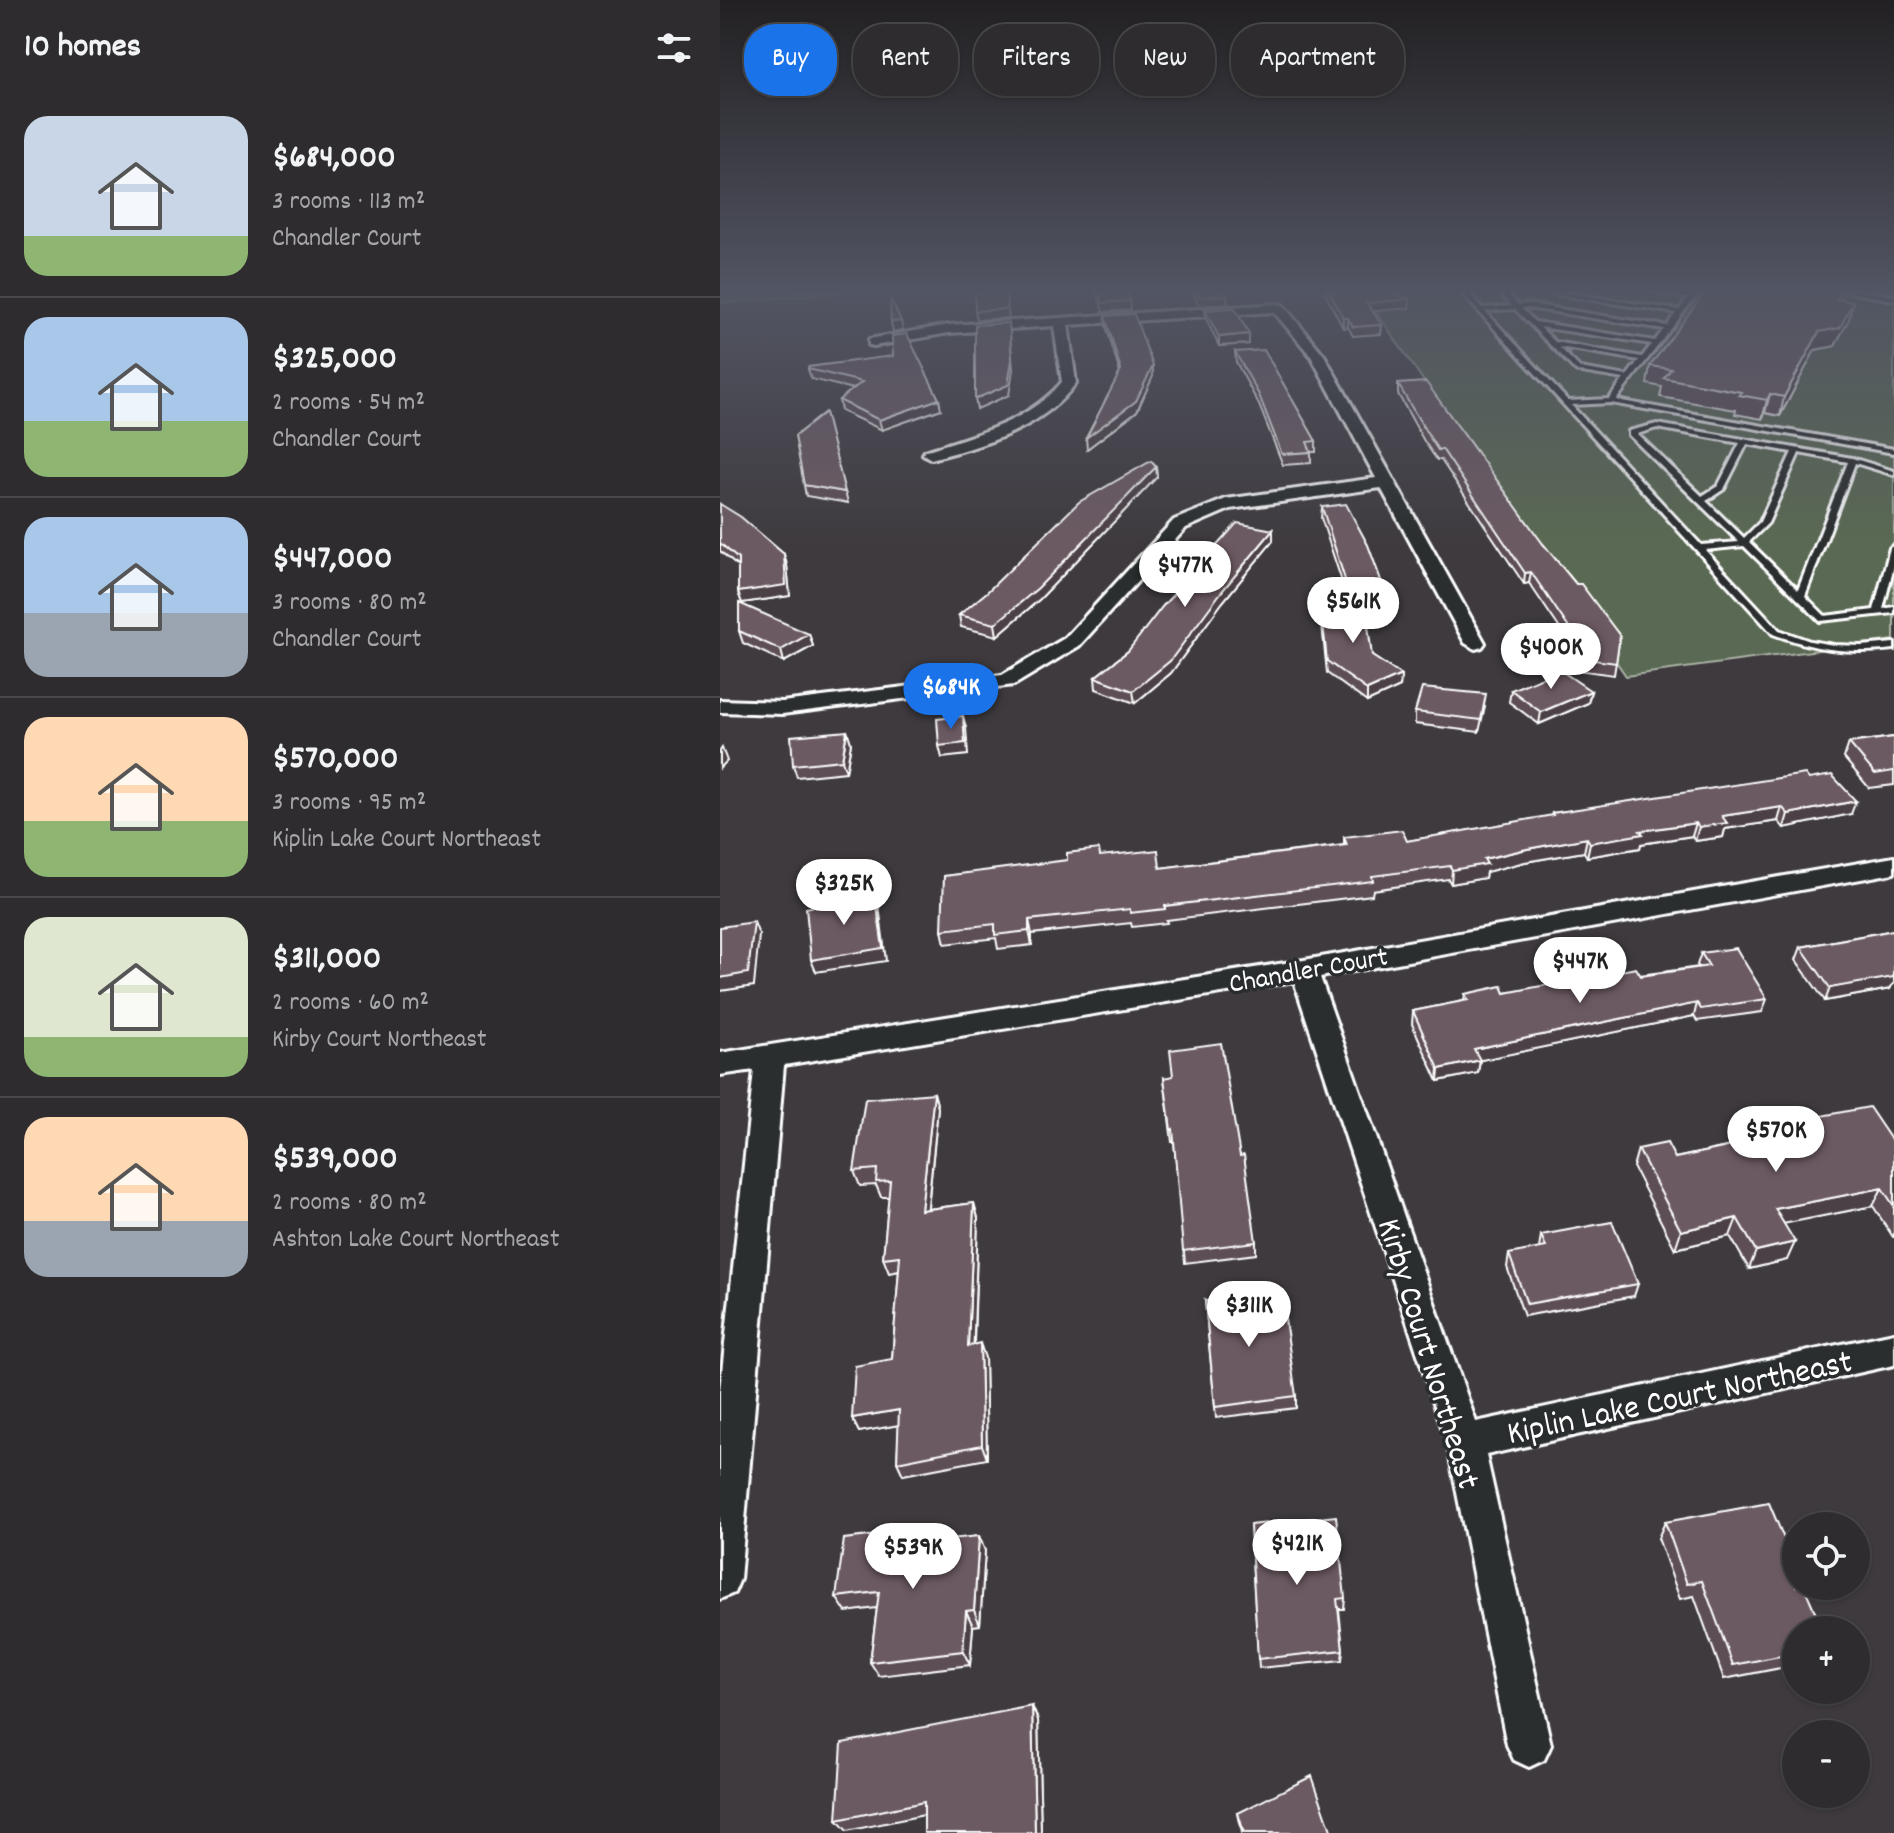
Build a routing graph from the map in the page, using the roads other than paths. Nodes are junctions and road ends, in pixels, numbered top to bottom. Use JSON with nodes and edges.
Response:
{"nodes":[{"id":1,"x":1068,"y":377,"type":"edge"},
{"id":2,"x":1329,"y":377,"type":"edge"},
{"id":3,"x":1540,"y":377,"type":"edge"},
{"id":4,"x":1619,"y":377,"type":"edge"},
{"id":5,"x":1628,"y":378,"type":"joint"},
{"id":6,"x":1611,"y":401,"type":"junction"},
{"id":7,"x":1564,"y":403,"type":"junction"},
{"id":8,"x":1745,"y":441,"type":"junction"},
{"id":9,"x":1797,"y":450,"type":"junction"},
{"id":10,"x":1894,"y":451,"type":"edge"},
{"id":11,"x":931,"y":454,"type":"dead end"},
{"id":12,"x":1852,"y":460,"type":"junction"},
{"id":13,"x":1894,"y":473,"type":"edge"},
{"id":14,"x":1387,"y":482,"type":"junction"},
{"id":15,"x":1700,"y":501,"type":"junction"},
{"id":16,"x":1743,"y":544,"type":"junction"},
{"id":17,"x":1697,"y":548,"type":"junction"},
{"id":18,"x":1894,"y":548,"type":"edge"},
{"id":19,"x":1800,"y":597,"type":"junction"},
{"id":20,"x":1894,"y":610,"type":"edge"},
{"id":21,"x":1878,"y":612,"type":"junction"},
{"id":22,"x":1475,"y":643,"type":"dead end"},
{"id":23,"x":1894,"y":646,"type":"edge"},
{"id":24,"x":720,"y":706,"type":"edge"},
{"id":25,"x":1894,"y":865,"type":"edge"},
{"id":26,"x":1304,"y":970,"type":"junction"},
{"id":27,"x":770,"y":1056,"type":"junction"},
{"id":28,"x":720,"y":1064,"type":"edge"},
{"id":29,"x":1894,"y":1349,"type":"edge"},
{"id":30,"x":1465,"y":1442,"type":"junction"},
{"id":31,"x":720,"y":1579,"type":"edge"},
{"id":32,"x":1529,"y":1745,"type":"dead end"}],
"edges":[{"from":1,"to":11,"type":"street"},
{"from":2,"to":14,"type":"street"},
{"from":3,"to":7,"type":"lane"},
{"from":4,"to":5,"type":"lane"},
{"from":5,"to":6,"type":"lane"},
{"from":6,"to":7,"type":"lane"},
{"from":6,"to":10,"type":"lane"},
{"from":7,"to":17,"type":"lane"},
{"from":8,"to":9,"type":"lane"},
{"from":8,"to":15,"type":"lane"},
{"from":8,"to":15,"type":"lane"},
{"from":9,"to":12,"type":"lane"},
{"from":9,"to":16,"type":"lane"},
{"from":12,"to":13,"type":"lane"},
{"from":12,"to":19,"type":"lane"},
{"from":14,"to":22,"type":"street"},
{"from":14,"to":24,"type":"street"},
{"from":15,"to":16,"type":"lane"},
{"from":16,"to":17,"type":"lane"},
{"from":16,"to":19,"type":"lane"},
{"from":17,"to":23,"type":"lane"},
{"from":18,"to":21,"type":"lane"},
{"from":19,"to":21,"type":"lane"},
{"from":20,"to":21,"type":"lane"},
{"from":25,"to":26,"type":"street","name":"Chandler Court"},
{"from":26,"to":27,"type":"street","name":"Chandler Court"},
{"from":26,"to":30,"type":"street","name":"Kirby Court Northeast"},
{"from":27,"to":28,"type":"street","name":"Chandler Court"},
{"from":27,"to":31,"type":"street"},
{"from":29,"to":30,"type":"street","name":"Kiplin Lake Court Northeast"},
{"from":30,"to":32,"type":"street","name":"Kirby Court Northeast"}]}
